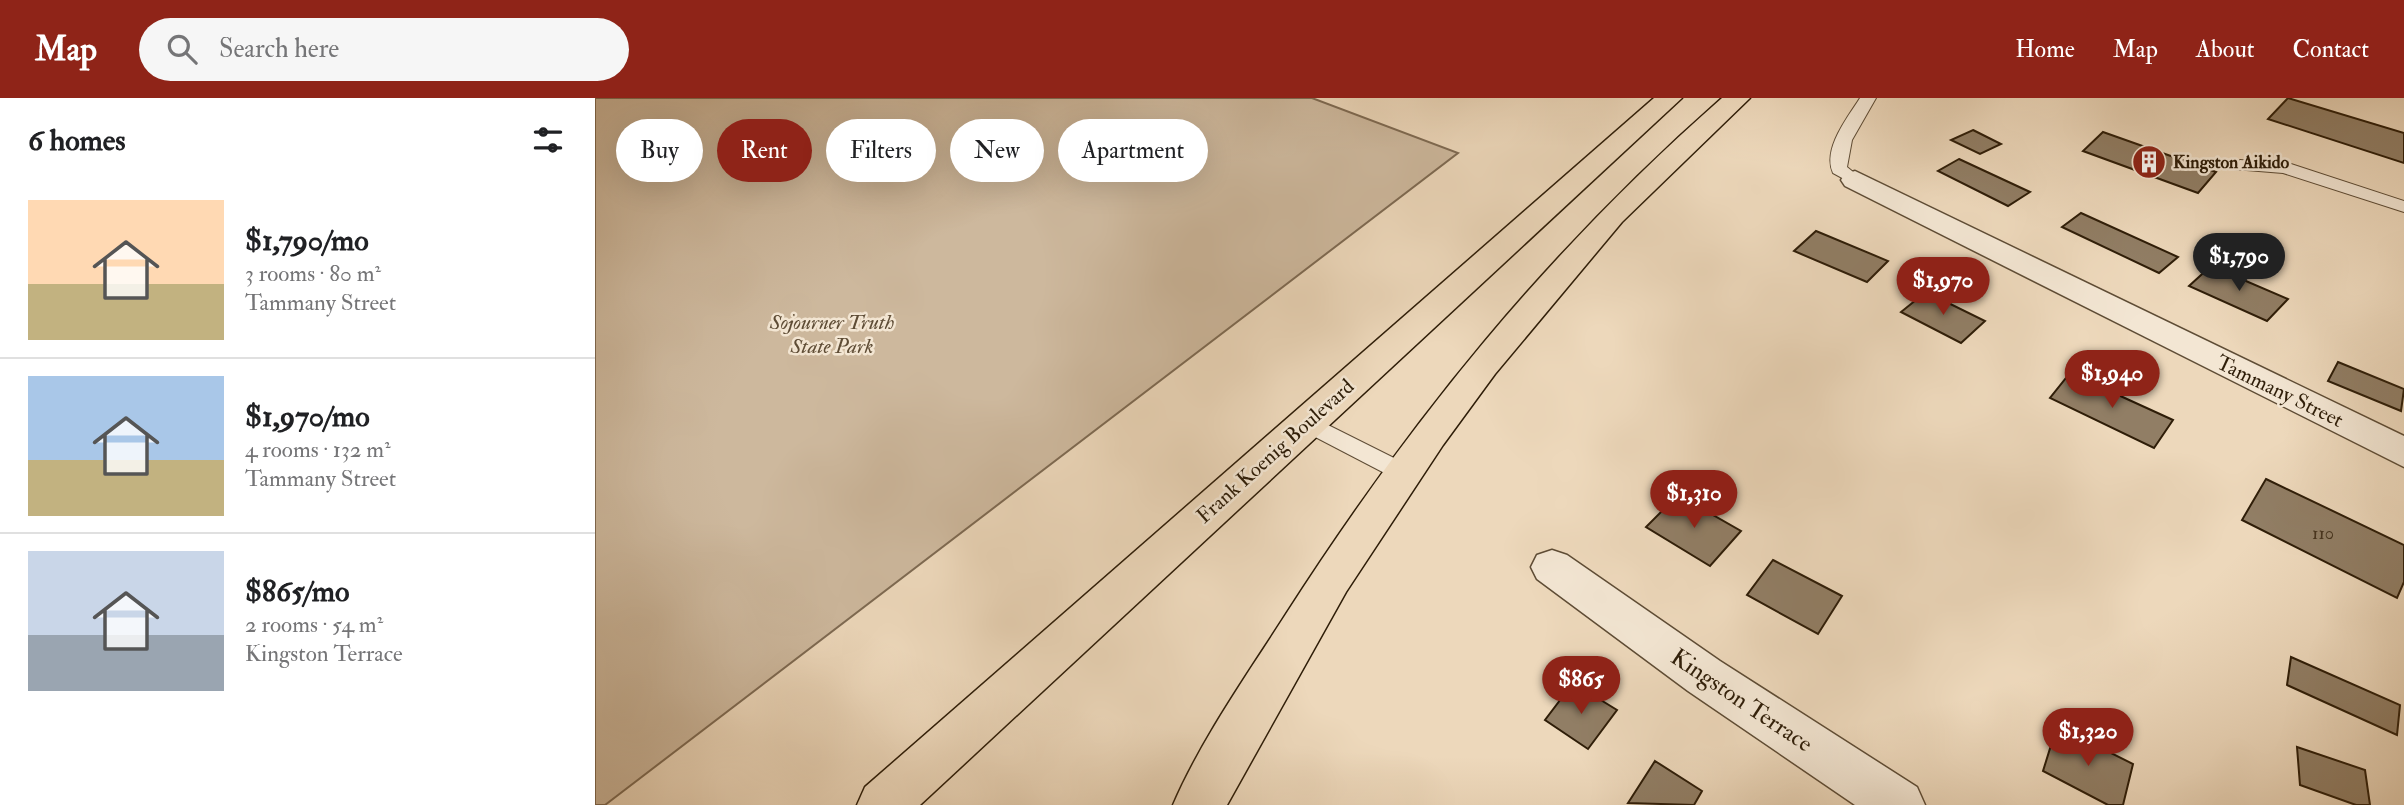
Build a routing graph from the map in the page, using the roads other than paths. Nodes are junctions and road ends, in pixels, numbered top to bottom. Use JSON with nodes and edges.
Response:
{"nodes":[{"id":1,"x":1669,"y":98,"type":"edge"},
{"id":2,"x":1737,"y":98,"type":"edge"},
{"id":3,"x":1868,"y":98,"type":"edge"},
{"id":4,"x":2240,"y":165,"type":"dead end"},
{"id":5,"x":1855,"y":180,"type":"joint"},
{"id":6,"x":2404,"y":207,"type":"edge"},
{"id":7,"x":1306,"y":422,"type":"junction"},
{"id":8,"x":2404,"y":453,"type":"edge"},
{"id":9,"x":1404,"y":473,"type":"junction"},
{"id":10,"x":1552,"y":567,"type":"dead end"},
{"id":11,"x":883,"y":805,"type":"edge"},
{"id":12,"x":1199,"y":805,"type":"edge"},
{"id":13,"x":1899,"y":805,"type":"edge"}],
"edges":[{"from":1,"to":7,"type":"main road","name":"Frank Koenig Boulevard"},
{"from":2,"to":9,"type":"main road"},
{"from":3,"to":5,"type":"lane"},
{"from":4,"to":6,"type":"lane"},
{"from":5,"to":8,"type":"street","name":"Tammany Street"},
{"from":7,"to":9,"type":"lane"},
{"from":7,"to":11,"type":"main road","name":"Frank Koenig Boulevard"},
{"from":9,"to":12,"type":"main road"},
{"from":10,"to":13,"type":"street","name":"Kingston Terrace"}]}
